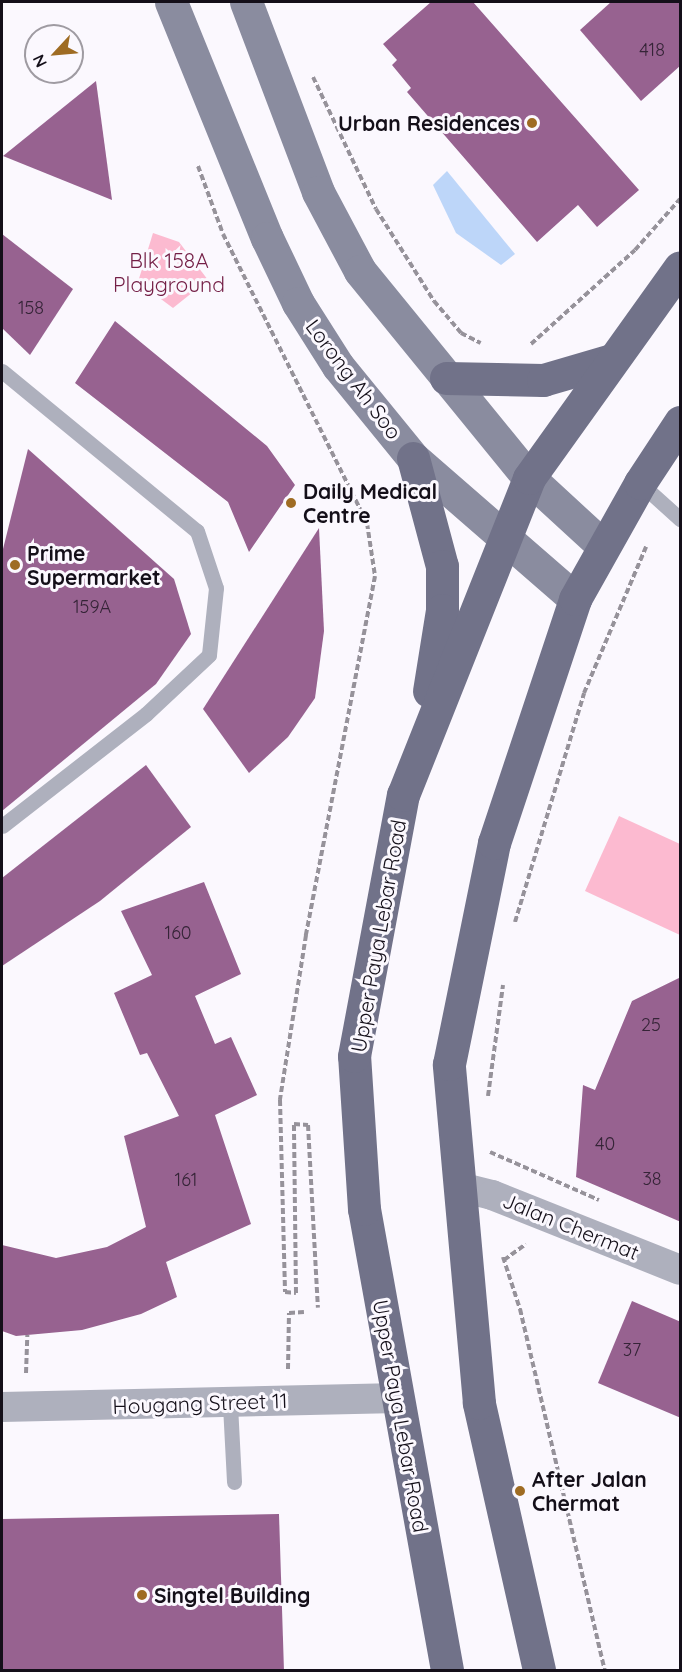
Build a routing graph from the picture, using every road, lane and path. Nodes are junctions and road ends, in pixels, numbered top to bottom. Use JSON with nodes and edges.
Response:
{"nodes":[{"id":1,"x":171,"y":2,"type":"edge"},
{"id":2,"x":246,"y":2,"type":"edge"},
{"id":3,"x":308,"y":66,"type":"dead end"},
{"id":4,"x":195,"y":156,"type":"dead end"},
{"id":5,"x":681,"y":199,"type":"edge"},
{"id":6,"x":681,"y":267,"type":"edge"},
{"id":7,"x":492,"y":348,"type":"dead end"},
{"id":8,"x":524,"y":350,"type":"dead end"},
{"id":9,"x":612,"y":360,"type":"junction"},
{"id":10,"x":2,"y":371,"type":"edge"},
{"id":11,"x":446,"y":378,"type":"junction"},
{"id":12,"x":681,"y":422,"type":"edge"},
{"id":13,"x":413,"y":458,"type":"junction"},
{"id":14,"x":529,"y":478,"type":"junction"},
{"id":15,"x":640,"y":483,"type":"junction"},
{"id":16,"x":663,"y":507,"type":"junction"},
{"id":17,"x":681,"y":519,"type":"edge"},
{"id":18,"x":507,"y":537,"type":"junction"},
{"id":19,"x":603,"y":546,"type":"junction"},
{"id":20,"x":575,"y":599,"type":"junction"},
{"id":21,"x":403,"y":795,"type":"junction"},
{"id":22,"x":2,"y":826,"type":"edge"},
{"id":23,"x":514,"y":926,"type":"dead end"},
{"id":24,"x":504,"y":972,"type":"dead end"},
{"id":25,"x":487,"y":1102,"type":"dead end"},
{"id":26,"x":460,"y":1187,"type":"junction"},
{"id":27,"x":492,"y":1195,"type":"junction"},
{"id":28,"x":607,"y":1203,"type":"dead end"},
{"id":29,"x":501,"y":1250,"type":"dead end"},
{"id":30,"x":681,"y":1270,"type":"edge"},
{"id":31,"x":318,"y":1308,"type":"dead end"},
{"id":32,"x":304,"y":1312,"type":"dead end"},
{"id":33,"x":27,"y":1335,"type":"dead end"},
{"id":34,"x":26,"y":1364,"type":"dead end"},
{"id":35,"x":288,"y":1370,"type":"dead end"},
{"id":36,"x":399,"y":1398,"type":"junction"},
{"id":37,"x":230,"y":1405,"type":"junction"},
{"id":38,"x":2,"y":1407,"type":"edge"},
{"id":39,"x":564,"y":1478,"type":"dead end"},
{"id":40,"x":558,"y":1480,"type":"junction"},
{"id":41,"x":234,"y":1482,"type":"dead end"},
{"id":42,"x":447,"y":1671,"type":"edge"},
{"id":43,"x":539,"y":1671,"type":"edge"},
{"id":44,"x":605,"y":1671,"type":"edge"}],
"edges":[{"from":1,"to":13,"type":"main road","name":"Lorong Ah Soo"},
{"from":2,"to":11,"type":"main road"},
{"from":3,"to":7,"type":"path"},
{"from":4,"to":31,"type":"path"},
{"from":5,"to":8,"type":"path"},
{"from":6,"to":9,"type":"main road","name":"Upper Paya Lebar Road"},
{"from":9,"to":11,"type":"main road"},
{"from":9,"to":14,"type":"main road","name":"Upper Paya Lebar Road"},
{"from":10,"to":22,"type":"lane"},
{"from":11,"to":14,"type":"main road"},
{"from":12,"to":15,"type":"main road"},
{"from":13,"to":18,"type":"main road","name":"Lorong Ah Soo"},
{"from":13,"to":21,"type":"main road"},
{"from":14,"to":18,"type":"main road","name":"Upper Paya Lebar Road"},
{"from":14,"to":19,"type":"main road"},
{"from":15,"to":16,"type":"lane"},
{"from":15,"to":19,"type":"main road"},
{"from":16,"to":17,"type":"lane"},
{"from":16,"to":23,"type":"path"},
{"from":18,"to":20,"type":"main road","name":"Lorong Ah Soo"},
{"from":18,"to":21,"type":"main road","name":"Upper Paya Lebar Road"},
{"from":19,"to":20,"type":"main road"},
{"from":20,"to":26,"type":"main road"},
{"from":21,"to":36,"type":"main road","name":"Upper Paya Lebar Road"},
{"from":24,"to":25,"type":"path"},
{"from":26,"to":27,"type":"street","name":"Jalan Chermat"},
{"from":26,"to":43,"type":"main road"},
{"from":27,"to":28,"type":"path"},
{"from":27,"to":30,"type":"street","name":"Jalan Chermat"},
{"from":29,"to":40,"type":"path"},
{"from":32,"to":35,"type":"path"},
{"from":33,"to":34,"type":"path"},
{"from":36,"to":37,"type":"street","name":"Hougang Street 11"},
{"from":36,"to":42,"type":"main road","name":"Upper Paya Lebar Road"},
{"from":37,"to":38,"type":"street","name":"Hougang Street 11"},
{"from":37,"to":41,"type":"lane"},
{"from":39,"to":40,"type":"path"},
{"from":40,"to":44,"type":"path"}]}
